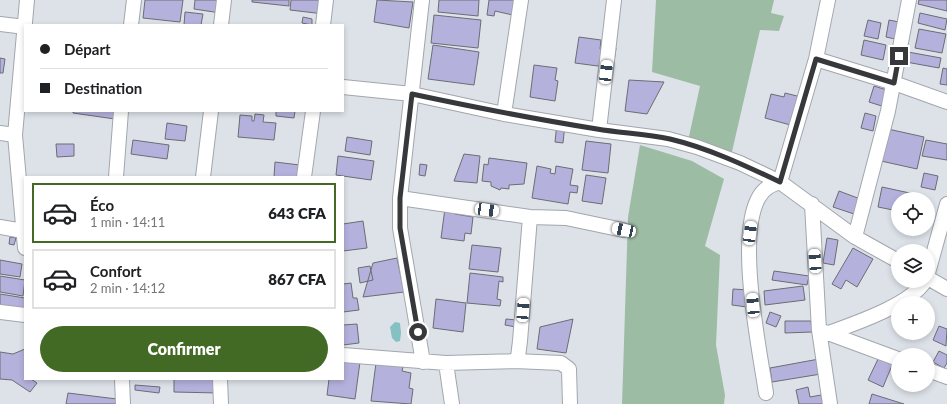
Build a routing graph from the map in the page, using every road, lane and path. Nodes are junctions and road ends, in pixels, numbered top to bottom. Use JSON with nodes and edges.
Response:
{"nodes":[{"id":1,"x":27,"y":0,"type":"edge"},
{"id":2,"x":134,"y":0,"type":"edge"},
{"id":3,"x":224,"y":0,"type":"edge"},
{"id":4,"x":326,"y":0,"type":"edge"},
{"id":5,"x":422,"y":0,"type":"edge"},
{"id":6,"x":522,"y":0,"type":"edge"},
{"id":7,"x":614,"y":0,"type":"edge"},
{"id":8,"x":828,"y":0,"type":"edge"},
{"id":9,"x":909,"y":0,"type":"edge"},
{"id":10,"x":0,"y":24,"type":"edge"},
{"id":11,"x":25,"y":24,"type":"edge"},
{"id":12,"x":131,"y":24,"type":"edge"},
{"id":13,"x":221,"y":24,"type":"edge"},
{"id":14,"x":323,"y":24,"type":"edge"},
{"id":15,"x":24,"y":27,"type":"edge"},
{"id":16,"x":24,"y":38,"type":"edge"},
{"id":17,"x":816,"y":59,"type":"junction"},
{"id":18,"x":894,"y":83,"type":"junction"},
{"id":19,"x":344,"y":87,"type":"edge"},
{"id":20,"x":412,"y":94,"type":"junction"},
{"id":21,"x":947,"y":102,"type":"edge"},
{"id":22,"x":121,"y":112,"type":"edge"},
{"id":23,"x":211,"y":112,"type":"edge"},
{"id":24,"x":313,"y":112,"type":"edge"},
{"id":25,"x":504,"y":114,"type":"junction"},
{"id":26,"x":599,"y":130,"type":"junction"},
{"id":27,"x":0,"y":133,"type":"edge"},
{"id":28,"x":15,"y":135,"type":"junction"},
{"id":29,"x":116,"y":176,"type":"edge"},
{"id":30,"x":203,"y":176,"type":"edge"},
{"id":31,"x":304,"y":176,"type":"edge"},
{"id":32,"x":780,"y":182,"type":"junction"},
{"id":33,"x":400,"y":198,"type":"junction"},
{"id":34,"x":812,"y":204,"type":"junction"},
{"id":35,"x":947,"y":204,"type":"edge"},
{"id":36,"x":530,"y":216,"type":"junction"},
{"id":37,"x":0,"y":227,"type":"edge"},
{"id":38,"x":624,"y":230,"type":"dead end"},
{"id":39,"x":23,"y":231,"type":"junction"},
{"id":40,"x":855,"y":237,"type":"junction"},
{"id":41,"x":24,"y":240,"type":"edge"},
{"id":42,"x":935,"y":248,"type":"edge"},
{"id":43,"x":891,"y":257,"type":"edge"},
{"id":44,"x":935,"y":282,"type":"edge"},
{"id":45,"x":919,"y":288,"type":"edge"},
{"id":46,"x":947,"y":289,"type":"edge"},
{"id":47,"x":0,"y":312,"type":"edge"},
{"id":48,"x":24,"y":315,"type":"edge"},
{"id":49,"x":824,"y":332,"type":"junction"},
{"id":50,"x":344,"y":355,"type":"edge"},
{"id":51,"x":891,"y":356,"type":"edge"},
{"id":52,"x":515,"y":361,"type":"junction"},
{"id":53,"x":423,"y":362,"type":"junction"},
{"id":54,"x":446,"y":364,"type":"junction"},
{"id":55,"x":935,"y":373,"type":"edge"},
{"id":56,"x":947,"y":378,"type":"edge"},
{"id":57,"x":122,"y":380,"type":"edge"},
{"id":58,"x":220,"y":380,"type":"edge"},
{"id":59,"x":766,"y":393,"type":"dead end"},
{"id":60,"x":123,"y":404,"type":"edge"},
{"id":61,"x":220,"y":404,"type":"edge"},
{"id":62,"x":452,"y":404,"type":"edge"},
{"id":63,"x":570,"y":404,"type":"edge"},
{"id":64,"x":830,"y":404,"type":"edge"}],
"edges":[{"from":1,"to":11,"type":"street"},
{"from":2,"to":12,"type":"street"},
{"from":3,"to":13,"type":"street"},
{"from":4,"to":14,"type":"street"},
{"from":5,"to":20,"type":"street"},
{"from":6,"to":25,"type":"street"},
{"from":7,"to":26,"type":"street"},
{"from":8,"to":17,"type":"street"},
{"from":9,"to":18,"type":"street"},
{"from":10,"to":15,"type":"street"},
{"from":16,"to":28,"type":"street"},
{"from":17,"to":18,"type":"street"},
{"from":17,"to":32,"type":"street"},
{"from":18,"to":21,"type":"street"},
{"from":18,"to":40,"type":"street"},
{"from":19,"to":20,"type":"street"},
{"from":20,"to":25,"type":"street"},
{"from":20,"to":33,"type":"street"},
{"from":22,"to":29,"type":"street"},
{"from":23,"to":30,"type":"street"},
{"from":24,"to":31,"type":"street"},
{"from":25,"to":26,"type":"street"},
{"from":26,"to":32,"type":"street"},
{"from":27,"to":28,"type":"street"},
{"from":28,"to":39,"type":"street"},
{"from":32,"to":34,"type":"street"},
{"from":32,"to":59,"type":"street"},
{"from":33,"to":36,"type":"street"},
{"from":33,"to":53,"type":"street"},
{"from":34,"to":40,"type":"street"},
{"from":34,"to":49,"type":"street"},
{"from":35,"to":42,"type":"street"},
{"from":36,"to":38,"type":"street"},
{"from":36,"to":52,"type":"street"},
{"from":37,"to":39,"type":"street"},
{"from":39,"to":41,"type":"street"},
{"from":40,"to":43,"type":"street"},
{"from":44,"to":46,"type":"street"},
{"from":45,"to":49,"type":"street"},
{"from":47,"to":48,"type":"street"},
{"from":49,"to":51,"type":"street"},
{"from":49,"to":64,"type":"street"},
{"from":50,"to":53,"type":"street"},
{"from":52,"to":54,"type":"street"},
{"from":52,"to":63,"type":"street"},
{"from":53,"to":54,"type":"street"},
{"from":54,"to":62,"type":"street"},
{"from":55,"to":56,"type":"street"},
{"from":57,"to":60,"type":"street"},
{"from":58,"to":61,"type":"street"}]}
